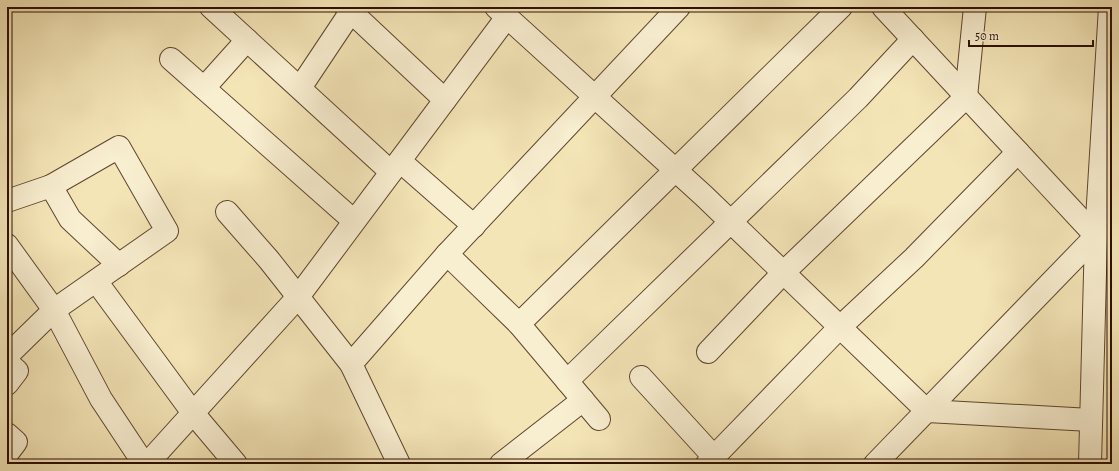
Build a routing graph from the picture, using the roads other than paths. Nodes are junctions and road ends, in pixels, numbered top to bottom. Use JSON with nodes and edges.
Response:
{"nodes":[{"id":1,"x":211,"y":7,"type":"edge"},
{"id":2,"x":679,"y":7,"type":"edge"},
{"id":3,"x":841,"y":7,"type":"edge"},
{"id":4,"x":883,"y":7,"type":"edge"},
{"id":5,"x":976,"y":7,"type":"edge"},
{"id":6,"x":1110,"y":7,"type":"edge"},
{"id":7,"x":350,"y":8,"type":"edge"},
{"id":8,"x":502,"y":12,"type":"edge"},
{"id":9,"x":913,"y":39,"type":"junction"},
{"id":10,"x":247,"y":40,"type":"junction"},
{"id":11,"x":170,"y":59,"type":"dead end"},
{"id":12,"x":204,"y":88,"type":"junction"},
{"id":13,"x":300,"y":88,"type":"junction"},
{"id":14,"x":594,"y":97,"type":"junction"},
{"id":15,"x":966,"y":97,"type":"junction"},
{"id":16,"x":445,"y":100,"type":"junction"},
{"id":17,"x":1018,"y":152,"type":"junction"},
{"id":18,"x":396,"y":166,"type":"junction"},
{"id":19,"x":675,"y":170,"type":"junction"},
{"id":20,"x":51,"y":186,"type":"junction"},
{"id":21,"x":7,"y":201,"type":"edge"},
{"id":22,"x":227,"y":212,"type":"dead end"},
{"id":23,"x":354,"y":221,"type":"junction"},
{"id":24,"x":731,"y":222,"type":"junction"},
{"id":25,"x":474,"y":226,"type":"junction"},
{"id":26,"x":1104,"y":236,"type":"edge"},
{"id":27,"x":7,"y":245,"type":"edge"},
{"id":28,"x":447,"y":254,"type":"junction"},
{"id":29,"x":120,"y":265,"type":"junction"},
{"id":30,"x":783,"y":273,"type":"junction"},
{"id":31,"x":96,"y":282,"type":"junction"},
{"id":32,"x":298,"y":296,"type":"junction"},
{"id":33,"x":54,"y":310,"type":"junction"},
{"id":34,"x":519,"y":324,"type":"junction"},
{"id":35,"x":839,"y":328,"type":"junction"},
{"id":36,"x":708,"y":352,"type":"dead end"},
{"id":37,"x":7,"y":356,"type":"edge"},
{"id":38,"x":7,"y":362,"type":"edge"},
{"id":39,"x":350,"y":364,"type":"junction"},
{"id":40,"x":641,"y":376,"type":"dead end"},
{"id":41,"x":567,"y":381,"type":"junction"},
{"id":42,"x":7,"y":384,"type":"edge"},
{"id":43,"x":583,"y":400,"type":"junction"},
{"id":44,"x":927,"y":411,"type":"junction"},
{"id":45,"x":193,"y":413,"type":"junction"},
{"id":46,"x":600,"y":419,"type":"dead end"},
{"id":47,"x":1091,"y":420,"type":"junction"},
{"id":48,"x":7,"y":434,"type":"edge"},
{"id":49,"x":7,"y":454,"type":"edge"},
{"id":50,"x":710,"y":460,"type":"edge"},
{"id":51,"x":144,"y":464,"type":"edge"},
{"id":52,"x":148,"y":464,"type":"edge"},
{"id":53,"x":236,"y":464,"type":"edge"},
{"id":54,"x":399,"y":464,"type":"edge"},
{"id":55,"x":501,"y":464,"type":"edge"},
{"id":56,"x":875,"y":464,"type":"edge"},
{"id":57,"x":1090,"y":464,"type":"edge"}],
"edges":[{"from":1,"to":10,"type":"street"},
{"from":2,"to":14,"type":"street"},
{"from":3,"to":19,"type":"street"},
{"from":4,"to":9,"type":"street"},
{"from":5,"to":15,"type":"street"},
{"from":6,"to":26,"type":"street"},
{"from":7,"to":13,"type":"street"},
{"from":7,"to":16,"type":"street"},
{"from":8,"to":14,"type":"street"},
{"from":8,"to":16,"type":"street"},
{"from":9,"to":15,"type":"street"},
{"from":9,"to":24,"type":"street"},
{"from":10,"to":12,"type":"street"},
{"from":10,"to":13,"type":"street"},
{"from":11,"to":12,"type":"street"},
{"from":12,"to":23,"type":"street"},
{"from":13,"to":18,"type":"street"},
{"from":14,"to":19,"type":"street"},
{"from":14,"to":25,"type":"street"},
{"from":15,"to":17,"type":"street"},
{"from":15,"to":30,"type":"street"},
{"from":16,"to":18,"type":"street"},
{"from":17,"to":26,"type":"street"},
{"from":17,"to":35,"type":"street"},
{"from":18,"to":23,"type":"street"},
{"from":18,"to":25,"type":"street"},
{"from":19,"to":24,"type":"street"},
{"from":19,"to":34,"type":"street"},
{"from":20,"to":21,"type":"street"},
{"from":20,"to":29,"type":"street"},
{"from":20,"to":29,"type":"street"},
{"from":22,"to":32,"type":"street"},
{"from":23,"to":32,"type":"street"},
{"from":24,"to":30,"type":"street"},
{"from":24,"to":41,"type":"street"},
{"from":25,"to":28,"type":"street"},
{"from":26,"to":44,"type":"street"},
{"from":26,"to":47,"type":"street"},
{"from":27,"to":33,"type":"street"},
{"from":28,"to":34,"type":"street"},
{"from":28,"to":39,"type":"street"},
{"from":29,"to":31,"type":"street"},
{"from":30,"to":35,"type":"street"},
{"from":30,"to":36,"type":"street"},
{"from":31,"to":33,"type":"street"},
{"from":31,"to":45,"type":"street"},
{"from":32,"to":39,"type":"street"},
{"from":32,"to":45,"type":"street"},
{"from":33,"to":37,"type":"street"},
{"from":33,"to":51,"type":"street"},
{"from":34,"to":41,"type":"street"},
{"from":35,"to":44,"type":"street"},
{"from":35,"to":50,"type":"street"},
{"from":38,"to":42,"type":"street"},
{"from":39,"to":54,"type":"street"},
{"from":40,"to":50,"type":"street"},
{"from":41,"to":43,"type":"street"},
{"from":43,"to":46,"type":"street"},
{"from":43,"to":55,"type":"street"},
{"from":44,"to":47,"type":"street"},
{"from":44,"to":56,"type":"street"},
{"from":45,"to":52,"type":"street"},
{"from":45,"to":53,"type":"street"},
{"from":47,"to":57,"type":"street"},
{"from":48,"to":49,"type":"street"}]}
